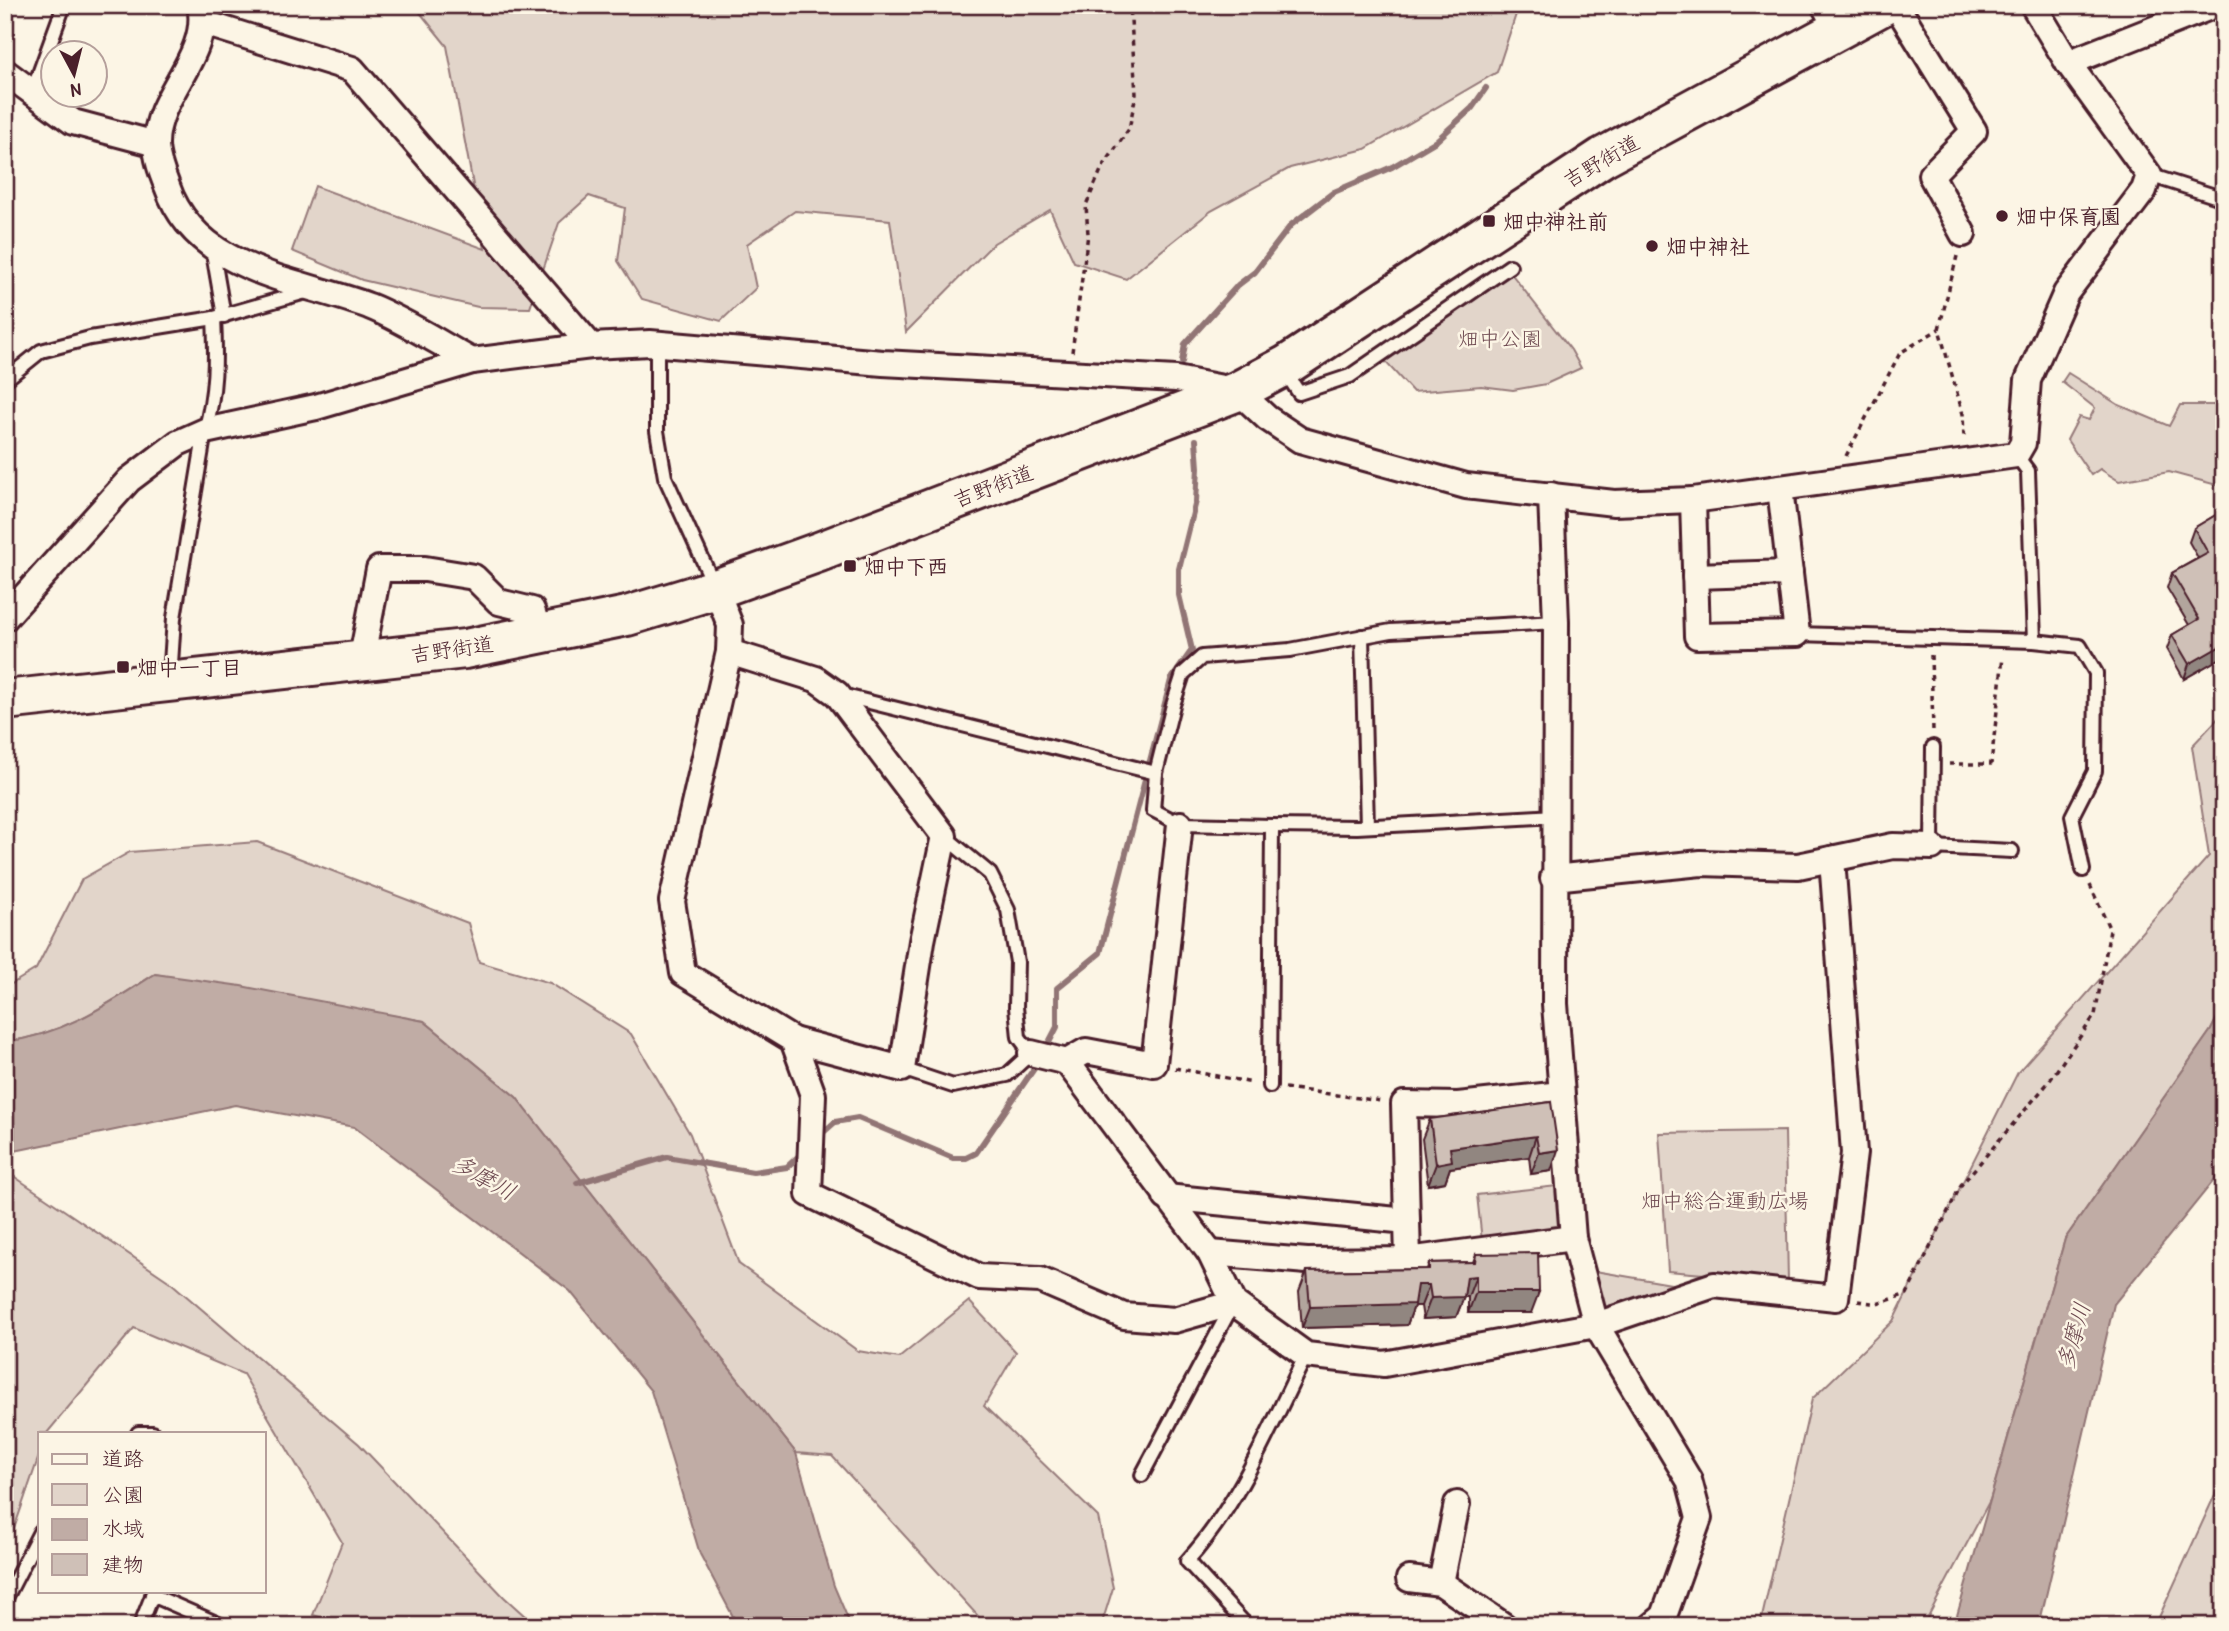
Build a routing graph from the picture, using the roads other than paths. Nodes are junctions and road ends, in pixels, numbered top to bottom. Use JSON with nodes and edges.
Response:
{"nodes":[{"id":1,"x":64,"y":5,"type":"edge"},
{"id":2,"x":1884,"y":5,"type":"edge"},
{"id":3,"x":1896,"y":5,"type":"edge"},
{"id":4,"x":2033,"y":5,"type":"edge"},
{"id":5,"x":2215,"y":5,"type":"edge"},
{"id":6,"x":202,"y":14,"type":"edge"},
{"id":7,"x":1831,"y":18,"type":"edge"},
{"id":8,"x":2068,"y":63,"type":"junction"},
{"id":9,"x":5,"y":72,"type":"edge"},
{"id":10,"x":32,"y":93,"type":"junction"},
{"id":11,"x":156,"y":144,"type":"junction"},
{"id":12,"x":2149,"y":175,"type":"junction"},
{"id":13,"x":2224,"y":199,"type":"edge"},
{"id":14,"x":1963,"y":234,"type":"road end"},
{"id":15,"x":212,"y":247,"type":"junction"},
{"id":16,"x":1510,"y":266,"type":"dead end"},
{"id":17,"x":314,"y":290,"type":"junction"},
{"id":18,"x":219,"y":317,"type":"junction"},
{"id":19,"x":657,"y":343,"type":"junction"},
{"id":20,"x":591,"y":346,"type":"junction"},
{"id":21,"x":472,"y":361,"type":"junction"},
{"id":22,"x":1282,"y":367,"type":"junction"},
{"id":23,"x":5,"y":380,"type":"edge"},
{"id":24,"x":1238,"y":391,"type":"junction"},
{"id":25,"x":205,"y":431,"type":"junction"},
{"id":26,"x":2015,"y":454,"type":"junction"},
{"id":27,"x":1780,"y":488,"type":"junction"},
{"id":28,"x":1550,"y":495,"type":"junction"},
{"id":29,"x":1693,"y":500,"type":"junction"},
{"id":30,"x":1790,"y":573,"type":"junction"},
{"id":31,"x":1695,"y":576,"type":"junction"},
{"id":32,"x":716,"y":589,"type":"junction"},
{"id":33,"x":5,"y":618,"type":"edge"},
{"id":34,"x":1556,"y":622,"type":"junction"},
{"id":35,"x":1797,"y":634,"type":"junction"},
{"id":36,"x":540,"y":635,"type":"junction"},
{"id":37,"x":1362,"y":636,"type":"junction"},
{"id":38,"x":2034,"y":641,"type":"junction"},
{"id":39,"x":729,"y":652,"type":"junction"},
{"id":40,"x":361,"y":662,"type":"junction"},
{"id":41,"x":170,"y":682,"type":"junction"},
{"id":42,"x":837,"y":694,"type":"junction"},
{"id":43,"x":5,"y":700,"type":"edge"},
{"id":44,"x":1933,"y":747,"type":"road end"},
{"id":45,"x":1156,"y":773,"type":"junction"},
{"id":46,"x":1556,"y":816,"type":"junction"},
{"id":47,"x":1180,"y":824,"type":"junction"},
{"id":48,"x":1272,"y":826,"type":"junction"},
{"id":49,"x":1367,"y":826,"type":"junction"},
{"id":50,"x":944,"y":836,"type":"junction"},
{"id":51,"x":1932,"y":847,"type":"junction"},
{"id":52,"x":2012,"y":851,"type":"dead end"},
{"id":53,"x":1832,"y":859,"type":"junction"},
{"id":54,"x":2083,"y":870,"type":"road end"},
{"id":55,"x":1553,"y":878,"type":"junction"},
{"id":56,"x":793,"y":1040,"type":"junction"},
{"id":57,"x":1031,"y":1053,"type":"junction"},
{"id":58,"x":1068,"y":1062,"type":"junction"},
{"id":59,"x":902,"y":1069,"type":"junction"},
{"id":60,"x":1270,"y":1086,"type":"dead end"},
{"id":61,"x":1561,"y":1094,"type":"junction"},
{"id":62,"x":1166,"y":1196,"type":"junction"},
{"id":63,"x":1407,"y":1221,"type":"junction"},
{"id":64,"x":1573,"y":1238,"type":"junction"},
{"id":65,"x":1210,"y":1253,"type":"junction"},
{"id":66,"x":1408,"y":1260,"type":"junction"},
{"id":67,"x":1234,"y":1303,"type":"junction"},
{"id":68,"x":1596,"y":1325,"type":"junction"},
{"id":69,"x":1306,"y":1355,"type":"junction"},
{"id":70,"x":1142,"y":1475,"type":"dead end"},
{"id":71,"x":1457,"y":1504,"type":"dead end"},
{"id":72,"x":38,"y":1536,"type":"edge"},
{"id":73,"x":1409,"y":1579,"type":"dead end"},
{"id":74,"x":1441,"y":1583,"type":"junction"},
{"id":75,"x":153,"y":1593,"type":"edge"},
{"id":76,"x":5,"y":1600,"type":"edge"},
{"id":77,"x":140,"y":1626,"type":"edge"},
{"id":78,"x":223,"y":1626,"type":"edge"},
{"id":79,"x":1247,"y":1626,"type":"edge"},
{"id":80,"x":1504,"y":1626,"type":"edge"},
{"id":81,"x":1652,"y":1626,"type":"edge"}],
"edges":[{"from":1,"to":10,"type":"lane"},
{"from":2,"to":7,"type":"main road","name":"吉野街道"},
{"from":3,"to":14,"type":"street"},
{"from":4,"to":8,"type":"street"},
{"from":5,"to":8,"type":"street"},
{"from":6,"to":11,"type":"street"},
{"from":6,"to":20,"type":"street"},
{"from":7,"to":22,"type":"main road","name":"吉野街道"},
{"from":8,"to":12,"type":"street"},
{"from":9,"to":10,"type":"street"},
{"from":10,"to":11,"type":"street"},
{"from":11,"to":15,"type":"street"},
{"from":12,"to":13,"type":"lane"},
{"from":12,"to":26,"type":"street"},
{"from":15,"to":17,"type":"street"},
{"from":15,"to":18,"type":"lane"},
{"from":16,"to":22,"type":"lane"},
{"from":17,"to":18,"type":"lane"},
{"from":17,"to":21,"type":"street"},
{"from":18,"to":23,"type":"lane"},
{"from":18,"to":25,"type":"lane"},
{"from":19,"to":20,"type":"street"},
{"from":19,"to":24,"type":"street"},
{"from":19,"to":32,"type":"lane"},
{"from":20,"to":21,"type":"street"},
{"from":21,"to":25,"type":"street"},
{"from":22,"to":24,"type":"main road","name":"吉野街道"},
{"from":24,"to":28,"type":"street"},
{"from":24,"to":32,"type":"main road","name":"吉野街道"},
{"from":25,"to":33,"type":"street"},
{"from":25,"to":41,"type":"lane"},
{"from":26,"to":27,"type":"street"},
{"from":26,"to":38,"type":"lane"},
{"from":27,"to":29,"type":"street"},
{"from":27,"to":30,"type":"street"},
{"from":28,"to":29,"type":"street"},
{"from":28,"to":34,"type":"street"},
{"from":29,"to":31,"type":"street"},
{"from":30,"to":31,"type":"street"},
{"from":30,"to":35,"type":"street"},
{"from":31,"to":35,"type":"street"},
{"from":32,"to":36,"type":"main road","name":"吉野街道"},
{"from":32,"to":39,"type":"street"},
{"from":34,"to":37,"type":"lane"},
{"from":34,"to":46,"type":"street"},
{"from":35,"to":38,"type":"lane"},
{"from":36,"to":40,"type":"main road","name":"吉野街道"},
{"from":36,"to":40,"type":"street"},
{"from":37,"to":45,"type":"lane"},
{"from":37,"to":49,"type":"lane"},
{"from":38,"to":54,"type":"lane"},
{"from":39,"to":42,"type":"street"},
{"from":39,"to":56,"type":"street"},
{"from":40,"to":41,"type":"main road","name":"吉野街道"},
{"from":41,"to":43,"type":"main road","name":"吉野街道"},
{"from":42,"to":45,"type":"lane"},
{"from":42,"to":50,"type":"street"},
{"from":44,"to":51,"type":"lane"},
{"from":45,"to":47,"type":"lane"},
{"from":46,"to":49,"type":"lane"},
{"from":46,"to":55,"type":"street"},
{"from":47,"to":48,"type":"lane"},
{"from":47,"to":58,"type":"street"},
{"from":48,"to":49,"type":"lane"},
{"from":48,"to":60,"type":"lane"},
{"from":50,"to":57,"type":"lane"},
{"from":50,"to":59,"type":"street"},
{"from":51,"to":52,"type":"lane"},
{"from":51,"to":53,"type":"street"},
{"from":53,"to":55,"type":"street"},
{"from":53,"to":68,"type":"street"},
{"from":55,"to":61,"type":"street"},
{"from":56,"to":59,"type":"street"},
{"from":56,"to":67,"type":"street"},
{"from":57,"to":58,"type":"street"},
{"from":57,"to":59,"type":"lane"},
{"from":58,"to":62,"type":"street"},
{"from":61,"to":63,"type":"street"},
{"from":61,"to":64,"type":"street"},
{"from":62,"to":63,"type":"street"},
{"from":62,"to":65,"type":"street"},
{"from":63,"to":66,"type":"street"},
{"from":64,"to":66,"type":"street"},
{"from":64,"to":68,"type":"street"},
{"from":65,"to":66,"type":"street"},
{"from":65,"to":67,"type":"street"},
{"from":67,"to":69,"type":"street"},
{"from":67,"to":70,"type":"lane"},
{"from":68,"to":69,"type":"street"},
{"from":68,"to":81,"type":"street"},
{"from":69,"to":79,"type":"lane"},
{"from":71,"to":74,"type":"street"},
{"from":72,"to":76,"type":"lane"},
{"from":73,"to":74,"type":"street"},
{"from":74,"to":80,"type":"street"},
{"from":75,"to":77,"type":"lane"},
{"from":75,"to":78,"type":"lane"}]}
